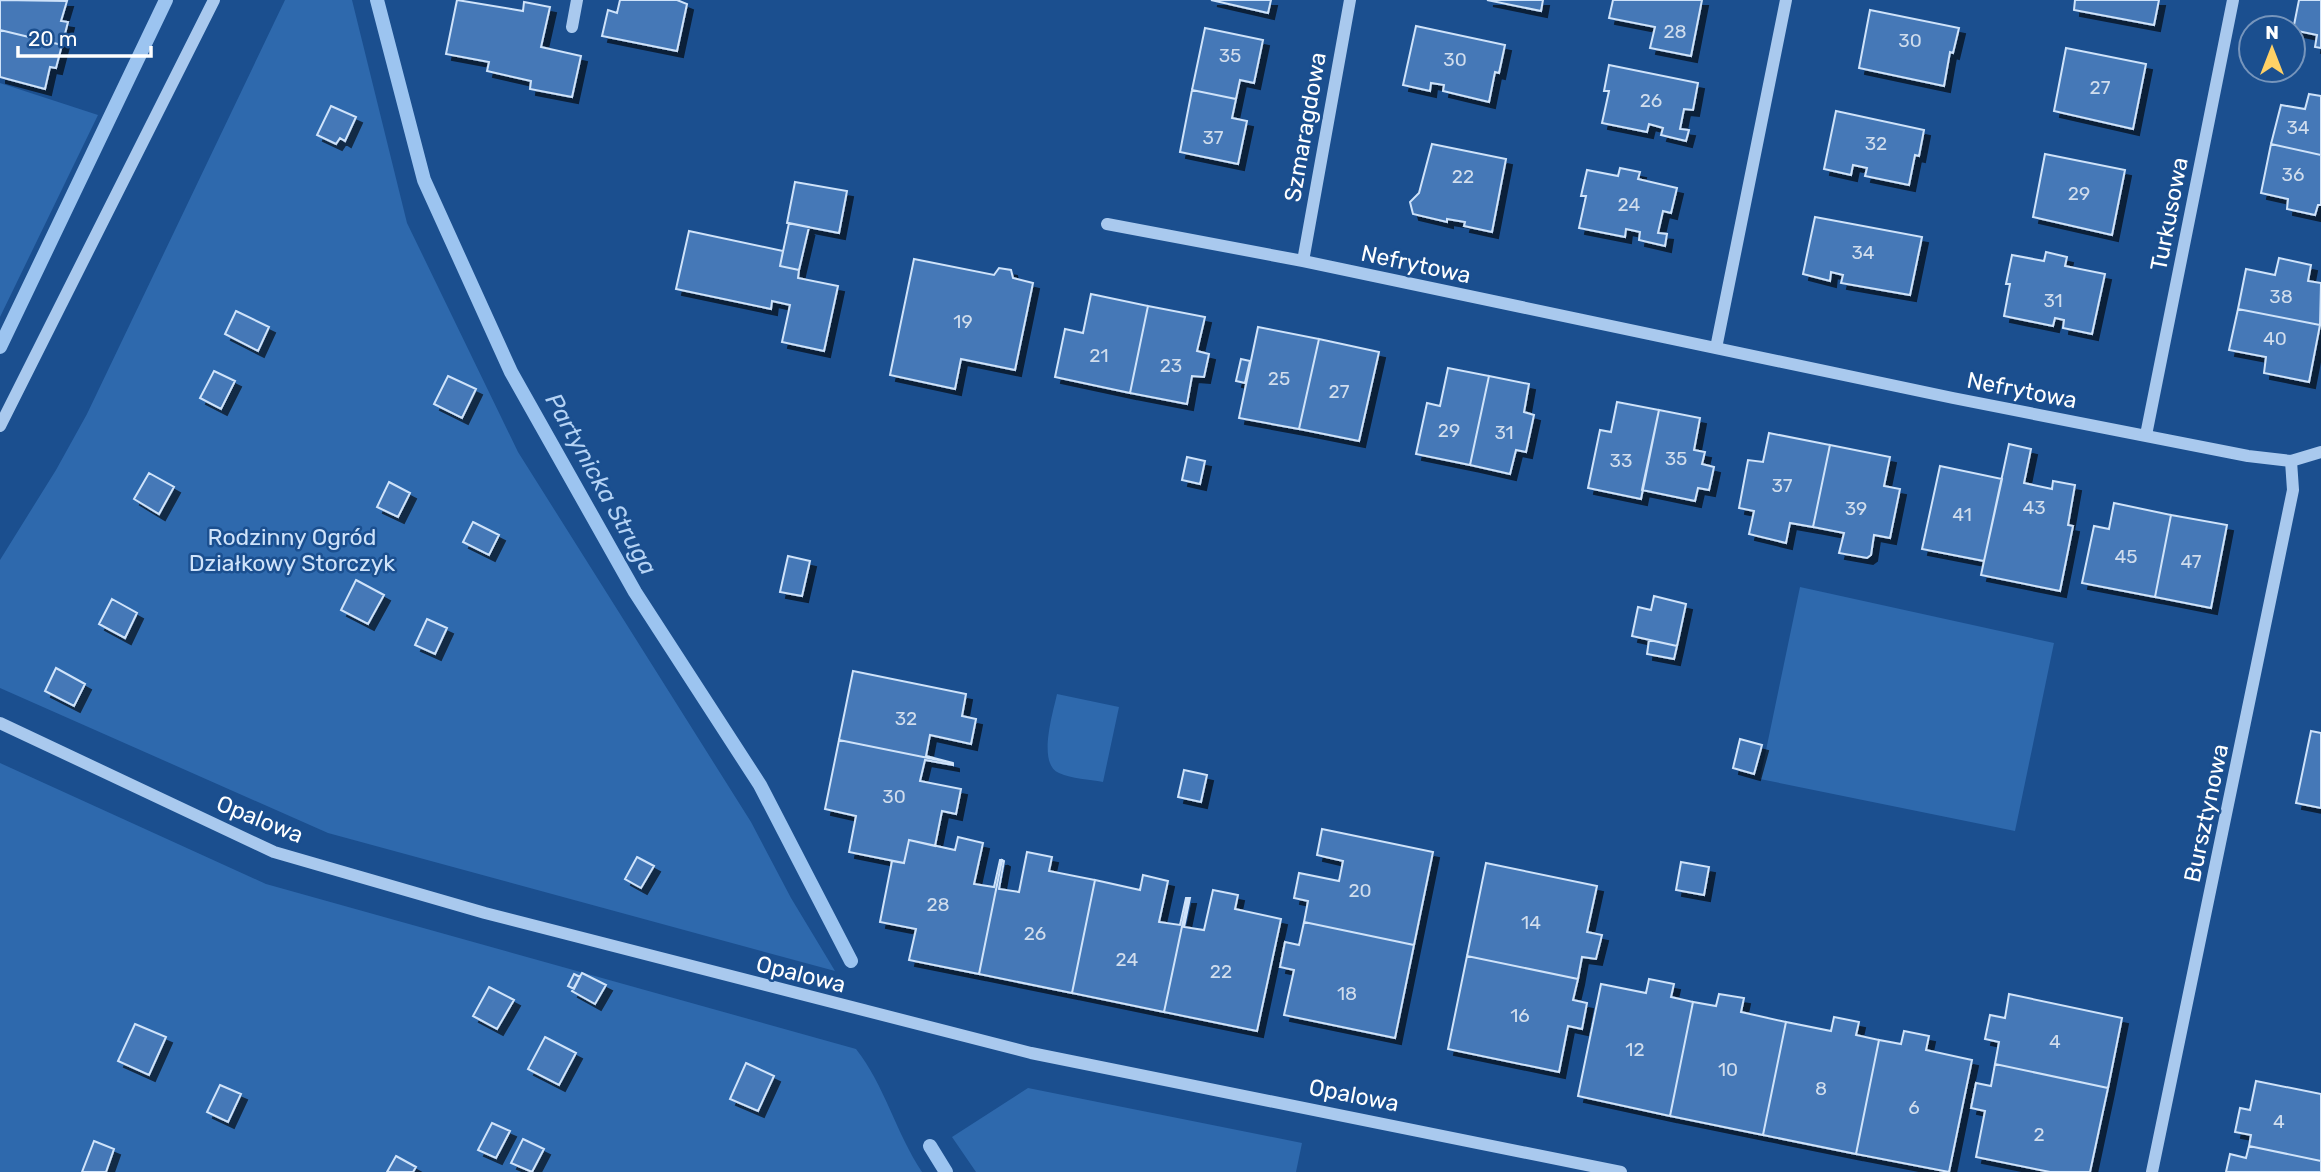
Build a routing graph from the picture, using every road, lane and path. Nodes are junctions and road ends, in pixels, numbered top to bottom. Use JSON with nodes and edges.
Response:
{"nodes":[{"id":1,"x":214,"y":0,"type":"edge"},
{"id":2,"x":577,"y":0,"type":"edge"},
{"id":3,"x":1350,"y":0,"type":"edge"},
{"id":4,"x":1786,"y":0,"type":"edge"},
{"id":5,"x":2233,"y":0,"type":"edge"},
{"id":6,"x":572,"y":27,"type":"dead end"},
{"id":7,"x":1107,"y":224,"type":"dead end"},
{"id":8,"x":1303,"y":261,"type":"junction"},
{"id":9,"x":1716,"y":348,"type":"junction"},
{"id":10,"x":0,"y":426,"type":"edge"},
{"id":11,"x":2146,"y":435,"type":"junction"},
{"id":12,"x":2321,"y":452,"type":"edge"},
{"id":13,"x":2291,"y":461,"type":"junction"},
{"id":14,"x":0,"y":723,"type":"edge"},
{"id":15,"x":1621,"y":1172,"type":"edge"},
{"id":16,"x":2152,"y":1172,"type":"edge"}],
"edges":[{"from":1,"to":10,"type":"street"},
{"from":2,"to":6,"type":"street"},
{"from":3,"to":8,"type":"street","name":"Szmaragdowa"},
{"from":4,"to":9,"type":"street"},
{"from":5,"to":11,"type":"street","name":"Turkusowa"},
{"from":7,"to":8,"type":"street","name":"Nefrytowa"},
{"from":8,"to":9,"type":"street","name":"Nefrytowa"},
{"from":9,"to":11,"type":"street","name":"Nefrytowa"},
{"from":11,"to":13,"type":"street","name":"Nefrytowa"},
{"from":12,"to":13,"type":"street","name":"Nefrytowa"},
{"from":13,"to":16,"type":"street","name":"Bursztynowa"},
{"from":14,"to":15,"type":"street","name":"Opalowa"}]}
